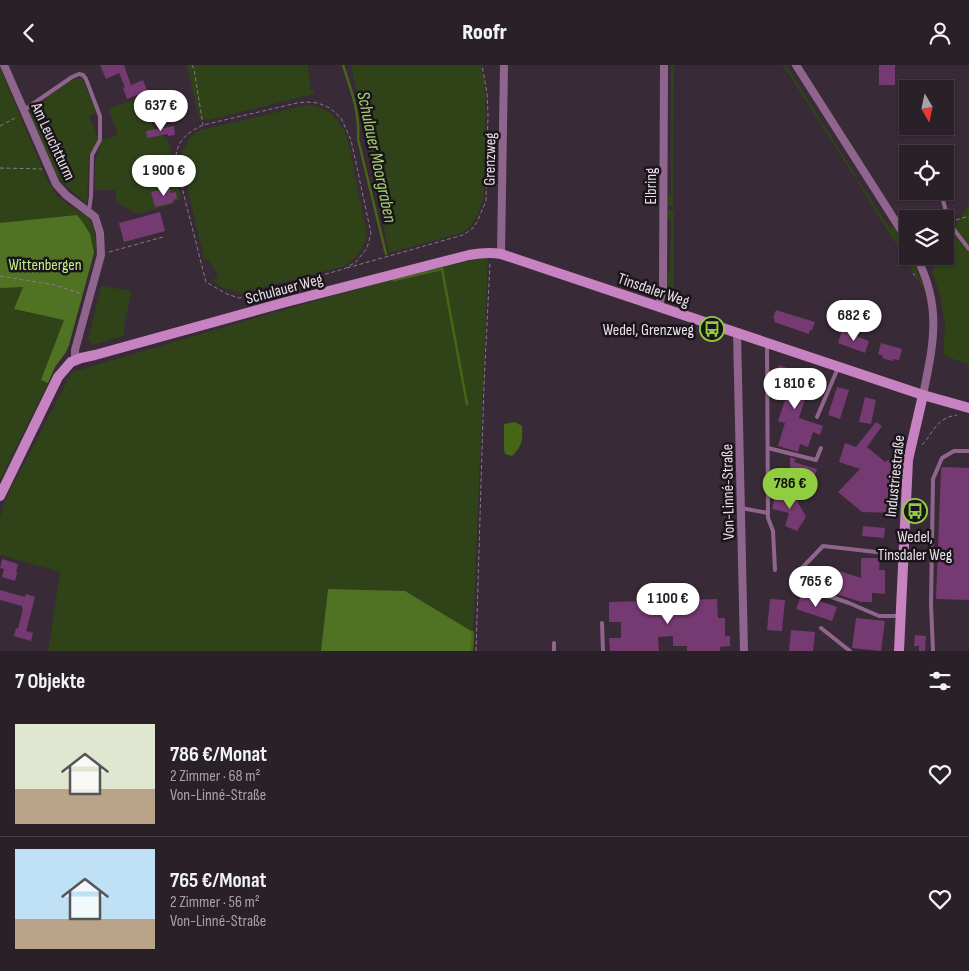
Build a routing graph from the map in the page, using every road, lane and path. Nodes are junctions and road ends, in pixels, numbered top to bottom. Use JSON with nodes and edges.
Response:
{"nodes":[{"id":1,"x":4,"y":65,"type":"edge"},
{"id":2,"x":192,"y":65,"type":"edge"},
{"id":3,"x":482,"y":65,"type":"edge"},
{"id":4,"x":504,"y":65,"type":"edge"},
{"id":5,"x":664,"y":65,"type":"edge"},
{"id":6,"x":796,"y":65,"type":"edge"},
{"id":7,"x":25,"y":112,"type":"junction"},
{"id":8,"x":0,"y":125,"type":"edge"},
{"id":9,"x":204,"y":125,"type":"junction"},
{"id":10,"x":49,"y":166,"type":"junction"},
{"id":11,"x":0,"y":168,"type":"edge"},
{"id":12,"x":92,"y":214,"type":"junction"},
{"id":13,"x":969,"y":216,"type":"edge"},
{"id":14,"x":954,"y":220,"type":"edge"},
{"id":15,"x":899,"y":227,"type":"edge"},
{"id":16,"x":954,"y":230,"type":"edge"},
{"id":17,"x":163,"y":237,"type":"dead end"},
{"id":18,"x":969,"y":249,"type":"edge"},
{"id":19,"x":496,"y":253,"type":"junction"},
{"id":20,"x":101,"y":255,"type":"junction"},
{"id":21,"x":920,"y":265,"type":"edge"},
{"id":22,"x":344,"y":269,"type":"junction"},
{"id":23,"x":0,"y":276,"type":"edge"},
{"id":24,"x":90,"y":297,"type":"junction"},
{"id":25,"x":659,"y":306,"type":"junction"},
{"id":26,"x":737,"y":332,"type":"junction"},
{"id":27,"x":766,"y":342,"type":"junction"},
{"id":28,"x":75,"y":360,"type":"junction"},
{"id":29,"x":839,"y":366,"type":"junction"},
{"id":30,"x":922,"y":395,"type":"junction"},
{"id":31,"x":969,"y":408,"type":"edge"},
{"id":32,"x":960,"y":415,"type":"dead end"},
{"id":33,"x":817,"y":417,"type":"dead end"},
{"id":34,"x":768,"y":447,"type":"junction"},
{"id":35,"x":821,"y":448,"type":"dead end"},
{"id":36,"x":919,"y":448,"type":"dead end"},
{"id":37,"x":969,"y":451,"type":"edge"},
{"id":38,"x":0,"y":496,"type":"edge"},
{"id":39,"x":741,"y":508,"type":"junction"},
{"id":40,"x":768,"y":513,"type":"junction"},
{"id":41,"x":903,"y":553,"type":"junction"},
{"id":42,"x":774,"y":570,"type":"dead end"},
{"id":43,"x":900,"y":616,"type":"junction"},
{"id":44,"x":602,"y":623,"type":"dead end"},
{"id":45,"x":821,"y":628,"type":"dead end"},
{"id":46,"x":554,"y":643,"type":"dead end"},
{"id":47,"x":476,"y":651,"type":"edge"},
{"id":48,"x":554,"y":651,"type":"edge"},
{"id":49,"x":603,"y":651,"type":"edge"},
{"id":50,"x":744,"y":651,"type":"edge"},
{"id":51,"x":850,"y":651,"type":"edge"},
{"id":52,"x":899,"y":651,"type":"edge"},
{"id":53,"x":933,"y":651,"type":"edge"}],
"edges":[{"from":1,"to":7,"type":"street","name":"Am Leuchtturm"},
{"from":2,"to":9,"type":"path"},
{"from":3,"to":22,"type":"path"},
{"from":4,"to":19,"type":"street","name":"Grenzweg"},
{"from":5,"to":25,"type":"street","name":"Elbring"},
{"from":6,"to":15,"type":"street"},
{"from":7,"to":8,"type":"path"},
{"from":7,"to":10,"type":"street","name":"Am Leuchtturm"},
{"from":7,"to":12,"type":"lane"},
{"from":9,"to":22,"type":"path"},
{"from":9,"to":22,"type":"path"},
{"from":10,"to":11,"type":"path"},
{"from":10,"to":12,"type":"street","name":"Am Leuchtturm"},
{"from":12,"to":20,"type":"street"},
{"from":13,"to":14,"type":"path"},
{"from":16,"to":18,"type":"lane"},
{"from":17,"to":20,"type":"path"},
{"from":19,"to":25,"type":"street","name":"Tinsdaler Weg"},
{"from":19,"to":28,"type":"street","name":"Schulauer Weg"},
{"from":19,"to":47,"type":"path"},
{"from":20,"to":24,"type":"street"},
{"from":21,"to":30,"type":"street"},
{"from":23,"to":24,"type":"path"},
{"from":24,"to":28,"type":"street"},
{"from":25,"to":26,"type":"street","name":"Tinsdaler Weg"},
{"from":26,"to":27,"type":"street","name":"Tinsdaler Weg"},
{"from":26,"to":39,"type":"street","name":"Von-Linné-Straße"},
{"from":27,"to":29,"type":"street","name":"Tinsdaler Weg"},
{"from":27,"to":34,"type":"lane"},
{"from":28,"to":38,"type":"street"},
{"from":29,"to":30,"type":"street","name":"Tinsdaler Weg"},
{"from":29,"to":33,"type":"lane"},
{"from":30,"to":31,"type":"street","name":"Tinsdaler Weg"},
{"from":30,"to":41,"type":"street","name":"Industriestraße"},
{"from":32,"to":36,"type":"path"},
{"from":34,"to":35,"type":"lane"},
{"from":34,"to":40,"type":"lane"},
{"from":37,"to":53,"type":"lane"},
{"from":39,"to":40,"type":"lane"},
{"from":39,"to":50,"type":"street","name":"Von-Linné-Straße"},
{"from":40,"to":42,"type":"lane"},
{"from":41,"to":43,"type":"street","name":"Industriestraße"},
{"from":41,"to":43,"type":"lane"},
{"from":43,"to":52,"type":"street","name":"Industriestraße"},
{"from":44,"to":49,"type":"lane"},
{"from":45,"to":51,"type":"lane"},
{"from":46,"to":48,"type":"lane"}]}
